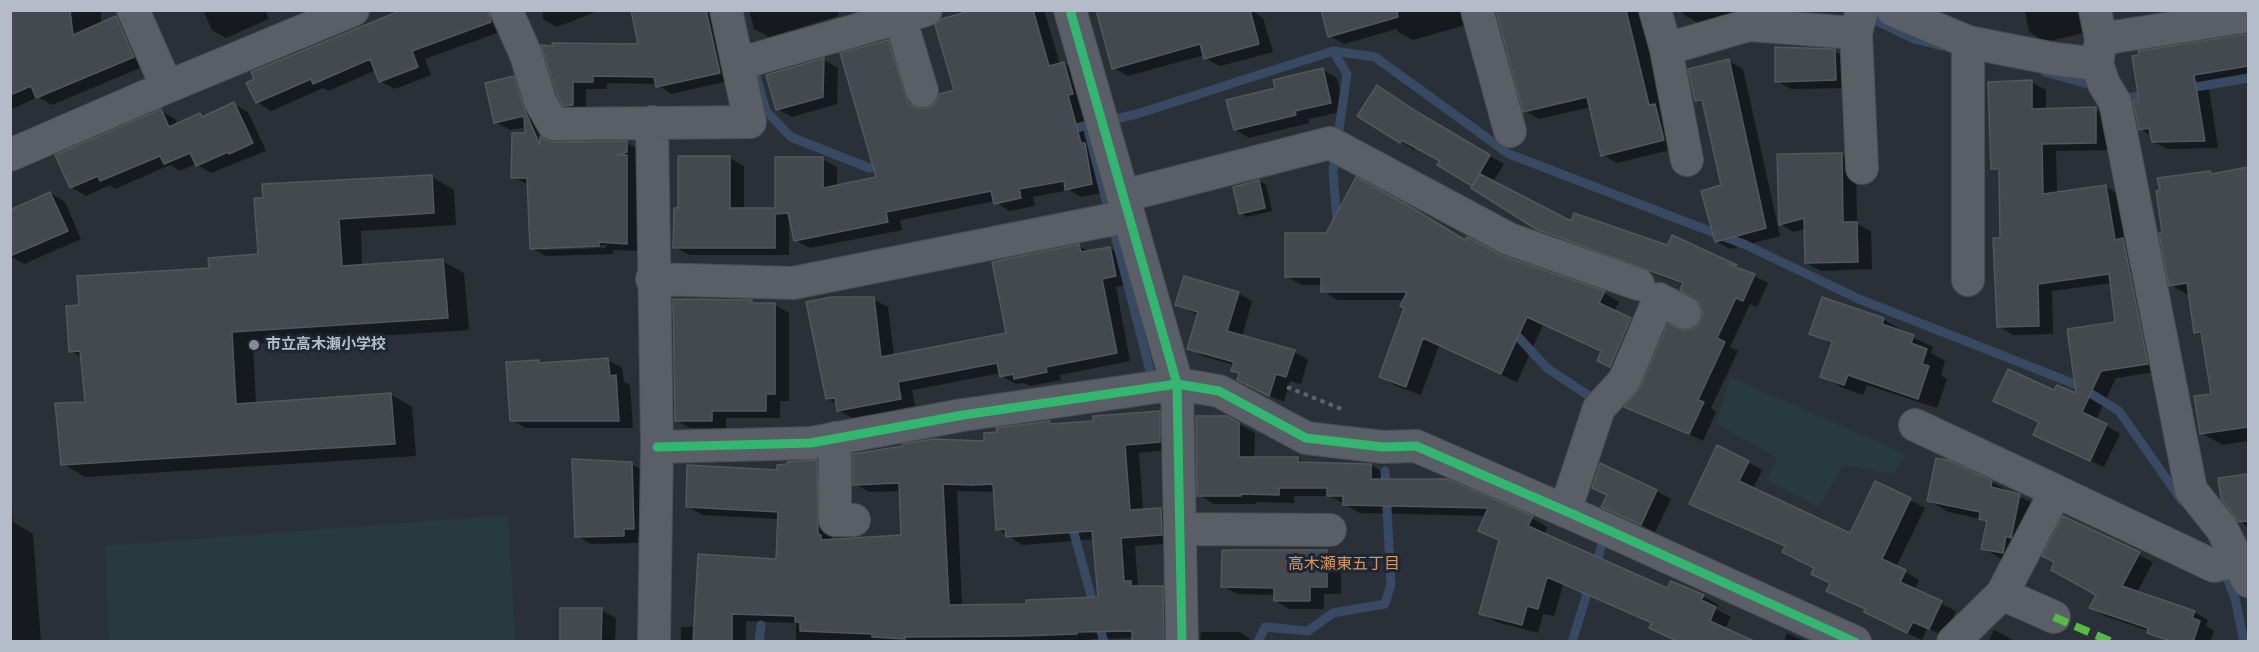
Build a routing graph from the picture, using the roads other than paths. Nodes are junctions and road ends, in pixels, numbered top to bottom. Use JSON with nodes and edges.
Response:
{"nodes":[{"id":1,"x":133,"y":10,"type":"edge"},
{"id":2,"x":353,"y":10,"type":"edge"},
{"id":3,"x":506,"y":10,"type":"edge"},
{"id":4,"x":726,"y":10,"type":"edge"},
{"id":5,"x":1070,"y":10,"type":"edge"},
{"id":6,"x":1477,"y":10,"type":"edge"},
{"id":7,"x":1655,"y":10,"type":"edge"},
{"id":8,"x":1893,"y":10,"type":"edge"},
{"id":9,"x":913,"y":14,"type":"edge"},
{"id":10,"x":2248,"y":16,"type":"edge"},
{"id":11,"x":300,"y":20,"type":"edge"},
{"id":12,"x":1859,"y":22,"type":"edge"},
{"id":13,"x":1666,"y":49,"type":"junction"},
{"id":14,"x":1968,"y":54,"type":"junction"},
{"id":15,"x":2103,"y":60,"type":"edge"},
{"id":16,"x":748,"y":62,"type":"junction"},
{"id":17,"x":167,"y":87,"type":"junction"},
{"id":18,"x":922,"y":91,"type":"dead end"},
{"id":19,"x":652,"y":122,"type":"junction"},
{"id":20,"x":1510,"y":131,"type":"dead end"},
{"id":21,"x":10,"y":155,"type":"edge"},
{"id":22,"x":1687,"y":160,"type":"dead end"},
{"id":23,"x":1862,"y":168,"type":"dead end"},
{"id":24,"x":1118,"y":213,"type":"junction"},
{"id":25,"x":652,"y":279,"type":"junction"},
{"id":26,"x":1968,"y":280,"type":"dead end"},
{"id":27,"x":1638,"y":284,"type":"dead end"},
{"id":28,"x":1685,"y":314,"type":"dead end"},
{"id":29,"x":1162,"y":386,"type":"junction"},
{"id":30,"x":1915,"y":425,"type":"dead end"},
{"id":31,"x":835,"y":438,"type":"junction"},
{"id":32,"x":657,"y":447,"type":"junction"},
{"id":33,"x":2056,"y":491,"type":"junction"},
{"id":34,"x":1571,"y":513,"type":"junction"},
{"id":35,"x":854,"y":520,"type":"dead end"},
{"id":36,"x":1181,"y":529,"type":"junction"},
{"id":37,"x":1330,"y":530,"type":"dead end"},
{"id":38,"x":2235,"y":564,"type":"edge"},
{"id":39,"x":2002,"y":594,"type":"junction"},
{"id":40,"x":2054,"y":617,"type":"dead end"},
{"id":41,"x":654,"y":642,"type":"edge"},
{"id":42,"x":1182,"y":642,"type":"edge"},
{"id":43,"x":1855,"y":642,"type":"edge"},
{"id":44,"x":1953,"y":642,"type":"edge"}],
"edges":[{"from":1,"to":17,"type":"street"},
{"from":2,"to":11,"type":"street"},
{"from":3,"to":19,"type":"street"},
{"from":4,"to":16,"type":"street"},
{"from":5,"to":24,"type":"street"},
{"from":6,"to":20,"type":"street"},
{"from":7,"to":13,"type":"street"},
{"from":8,"to":14,"type":"street"},
{"from":9,"to":16,"type":"street"},
{"from":9,"to":18,"type":"street"},
{"from":10,"to":15,"type":"street"},
{"from":11,"to":17,"type":"street"},
{"from":12,"to":13,"type":"street"},
{"from":12,"to":23,"type":"street"},
{"from":13,"to":22,"type":"street"},
{"from":14,"to":15,"type":"street"},
{"from":14,"to":26,"type":"street"},
{"from":15,"to":38,"type":"street"},
{"from":16,"to":19,"type":"street"},
{"from":17,"to":21,"type":"street"},
{"from":19,"to":25,"type":"street"},
{"from":24,"to":25,"type":"street"},
{"from":24,"to":27,"type":"street"},
{"from":24,"to":29,"type":"street"},
{"from":25,"to":32,"type":"street"},
{"from":28,"to":34,"type":"street"},
{"from":29,"to":31,"type":"street"},
{"from":29,"to":34,"type":"street"},
{"from":29,"to":36,"type":"street"},
{"from":30,"to":33,"type":"street"},
{"from":31,"to":32,"type":"street"},
{"from":31,"to":35,"type":"street"},
{"from":32,"to":41,"type":"street"},
{"from":33,"to":38,"type":"street"},
{"from":33,"to":39,"type":"street"},
{"from":34,"to":43,"type":"street"},
{"from":36,"to":37,"type":"street"},
{"from":36,"to":42,"type":"street"},
{"from":39,"to":40,"type":"street"},
{"from":39,"to":44,"type":"street"}]}
